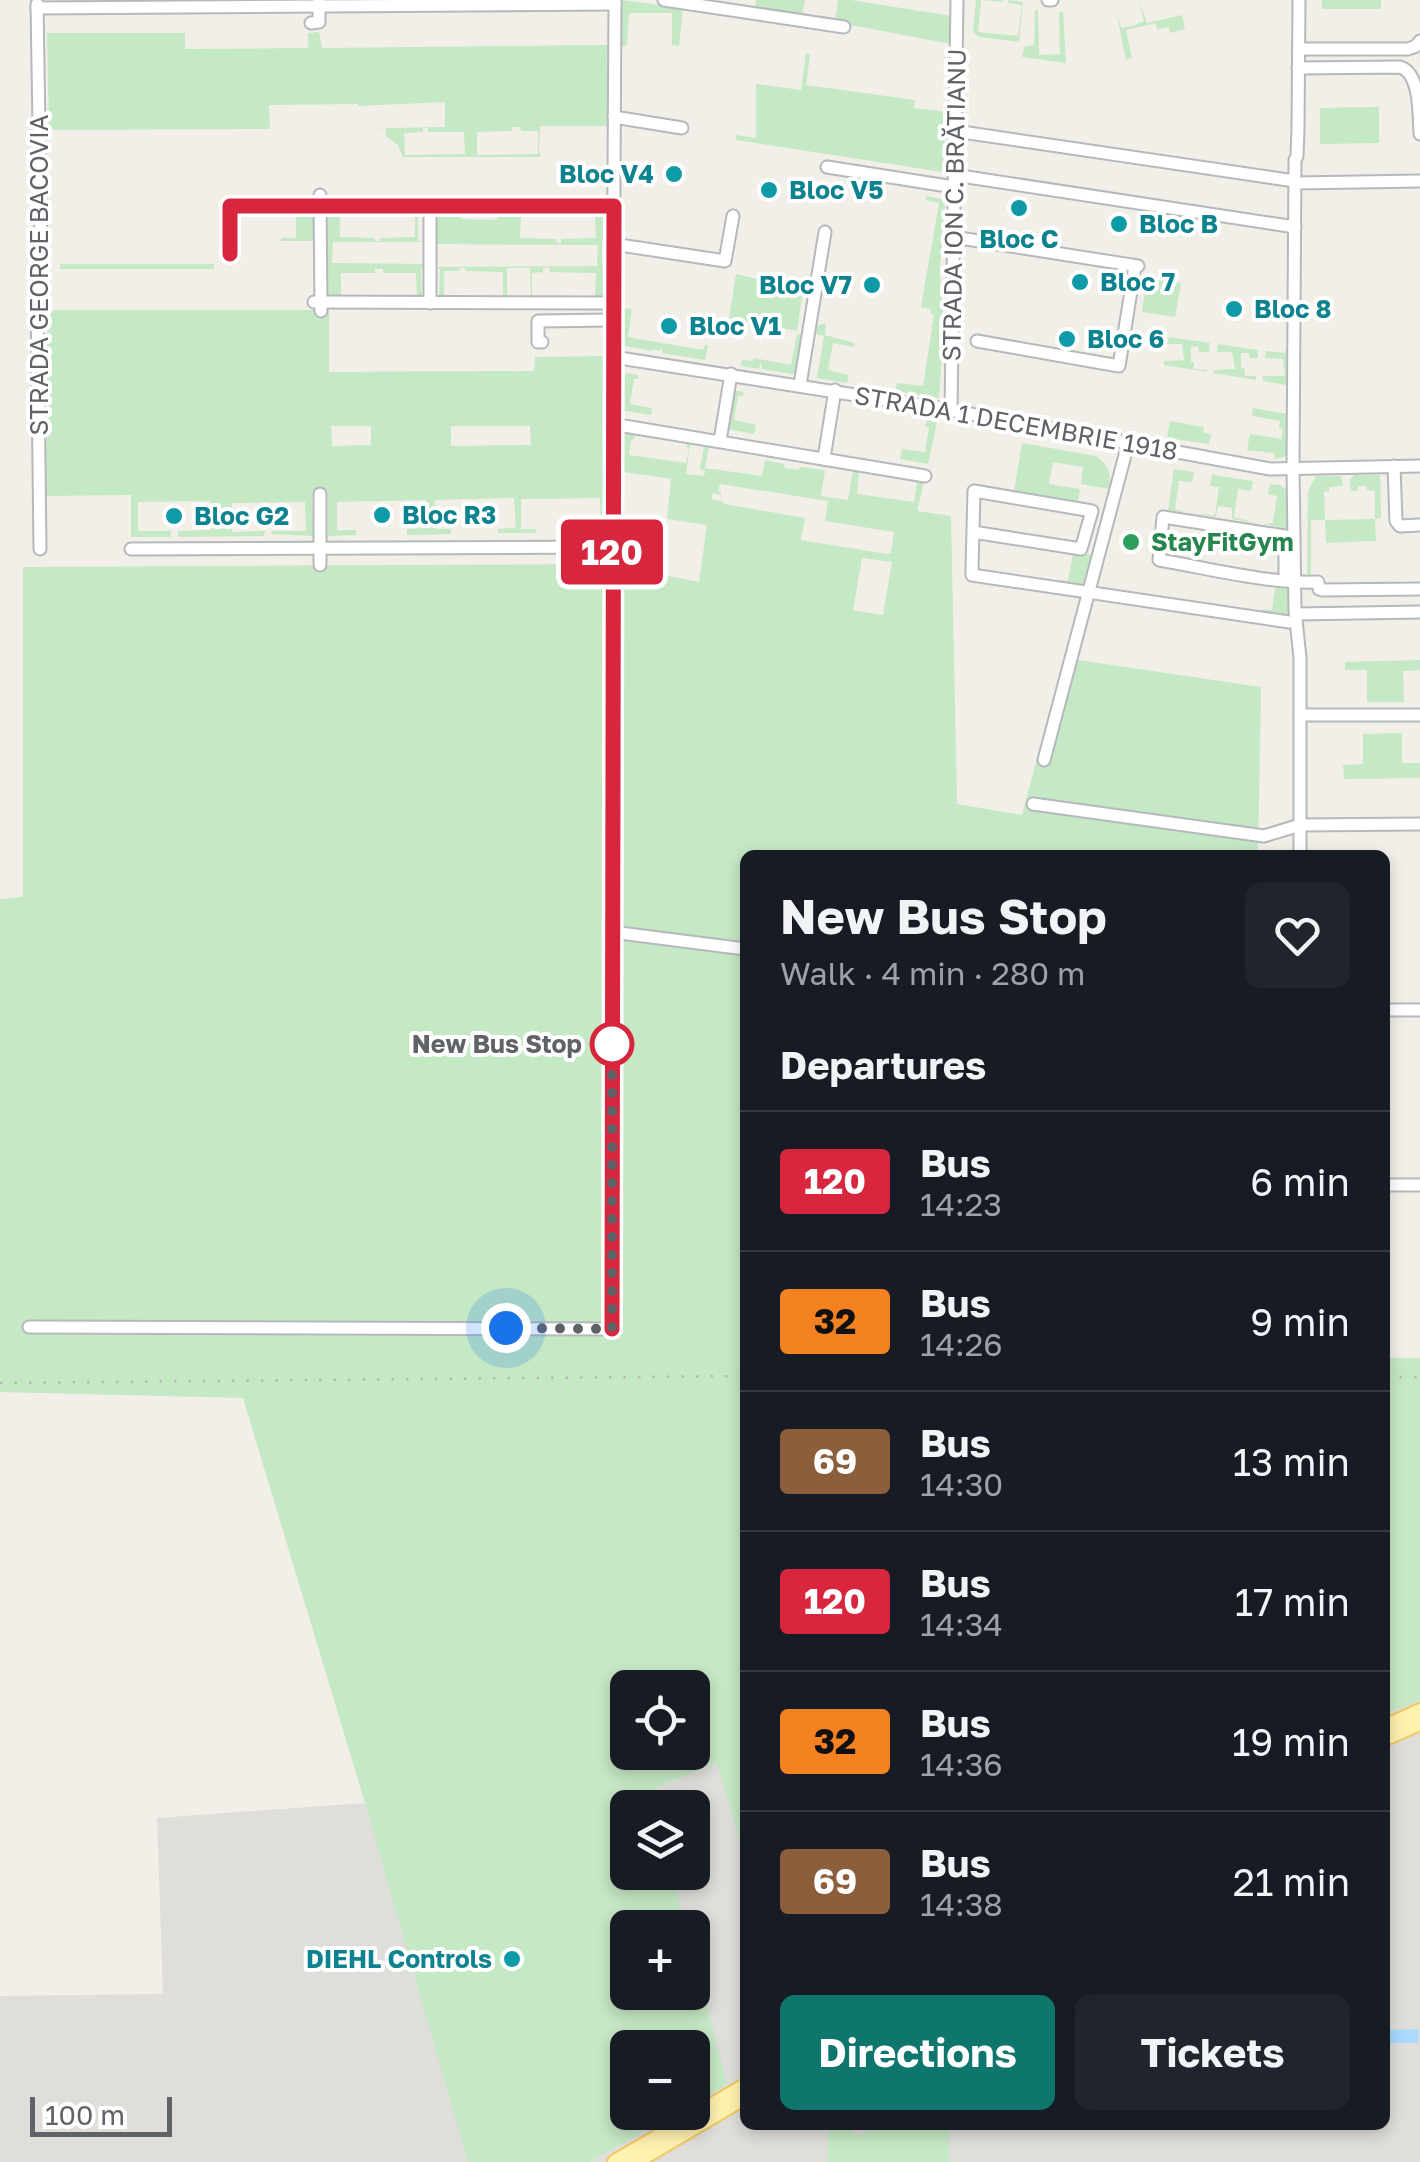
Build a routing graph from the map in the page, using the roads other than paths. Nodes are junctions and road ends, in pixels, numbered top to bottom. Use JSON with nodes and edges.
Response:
{"nodes":[{"id":1,"x":664,"y":0,"type":"edge"},
{"id":2,"x":957,"y":0,"type":"edge"},
{"id":3,"x":1300,"y":0,"type":"edge"},
{"id":4,"x":615,"y":2,"type":"edge"},
{"id":5,"x":319,"y":3,"type":"edge"},
{"id":6,"x":37,"y":4,"type":"edge"},
{"id":7,"x":311,"y":22,"type":"dead end"},
{"id":8,"x":844,"y":27,"type":"dead end"},
{"id":9,"x":1420,"y":41,"type":"edge"},
{"id":10,"x":1298,"y":50,"type":"junction"},
{"id":11,"x":1298,"y":68,"type":"junction"},
{"id":12,"x":614,"y":117,"type":"junction"},
{"id":13,"x":682,"y":128,"type":"dead end"},
{"id":14,"x":955,"y":132,"type":"junction"},
{"id":15,"x":1420,"y":134,"type":"edge"},
{"id":16,"x":827,"y":166,"type":"dead end"},
{"id":17,"x":954,"y":181,"type":"junction"},
{"id":18,"x":1420,"y":181,"type":"edge"},
{"id":19,"x":1295,"y":182,"type":"junction"},
{"id":20,"x":320,"y":201,"type":"junction"},
{"id":21,"x":430,"y":206,"type":"junction"},
{"id":22,"x":614,"y":206,"type":"junction"},
{"id":23,"x":733,"y":216,"type":"dead end"},
{"id":24,"x":1294,"y":227,"type":"junction"},
{"id":25,"x":825,"y":232,"type":"dead end"},
{"id":26,"x":953,"y":237,"type":"junction"},
{"id":27,"x":613,"y":244,"type":"junction"},
{"id":28,"x":230,"y":254,"type":"dead end"},
{"id":29,"x":430,"y":302,"type":"junction"},
{"id":30,"x":613,"y":302,"type":"junction"},
{"id":31,"x":613,"y":320,"type":"junction"},
{"id":32,"x":978,"y":341,"type":"dead end"},
{"id":33,"x":542,"y":342,"type":"dead end"},
{"id":34,"x":613,"y":357,"type":"junction"},
{"id":35,"x":731,"y":374,"type":"junction"},
{"id":36,"x":800,"y":384,"type":"junction"},
{"id":37,"x":836,"y":390,"type":"junction"},
{"id":38,"x":950,"y":410,"type":"junction"},
{"id":39,"x":612,"y":424,"type":"junction"},
{"id":40,"x":720,"y":442,"type":"junction"},
{"id":41,"x":1128,"y":444,"type":"junction"},
{"id":42,"x":824,"y":458,"type":"junction"},
{"id":43,"x":1394,"y":466,"type":"junction"},
{"id":44,"x":1420,"y":466,"type":"edge"},
{"id":45,"x":1294,"y":469,"type":"junction"},
{"id":46,"x":925,"y":476,"type":"dead end"},
{"id":47,"x":320,"y":494,"type":"dead end"},
{"id":48,"x":1420,"y":525,"type":"edge"},
{"id":49,"x":1086,"y":529,"type":"junction"},
{"id":50,"x":973,"y":532,"type":"junction"},
{"id":51,"x":1105,"y":532,"type":"junction"},
{"id":52,"x":612,"y":547,"type":"junction"},
{"id":53,"x":40,"y":549,"type":"dead end"},
{"id":54,"x":131,"y":549,"type":"dead end"},
{"id":55,"x":320,"y":549,"type":"junction"},
{"id":56,"x":320,"y":565,"type":"dead end"},
{"id":57,"x":1290,"y":581,"type":"junction"},
{"id":58,"x":1420,"y":589,"type":"edge"},
{"id":59,"x":1089,"y":592,"type":"junction"},
{"id":60,"x":1420,"y":612,"type":"edge"},
{"id":61,"x":1292,"y":618,"type":"junction"},
{"id":62,"x":1300,"y":715,"type":"junction"},
{"id":63,"x":1420,"y":715,"type":"edge"},
{"id":64,"x":1044,"y":760,"type":"dead end"},
{"id":65,"x":1033,"y":804,"type":"dead end"},
{"id":66,"x":1420,"y":824,"type":"edge"},
{"id":67,"x":1300,"y":825,"type":"junction"},
{"id":68,"x":1300,"y":850,"type":"edge"},
{"id":69,"x":612,"y":932,"type":"junction"},
{"id":70,"x":740,"y":947,"type":"edge"},
{"id":71,"x":1390,"y":1010,"type":"edge"},
{"id":72,"x":1420,"y":1010,"type":"edge"},
{"id":73,"x":1390,"y":1185,"type":"edge"},
{"id":74,"x":1420,"y":1185,"type":"edge"},
{"id":75,"x":29,"y":1327,"type":"dead end"},
{"id":76,"x":1420,"y":1711,"type":"edge"},
{"id":77,"x":1420,"y":1723,"type":"edge"},
{"id":78,"x":1390,"y":1725,"type":"edge"},
{"id":79,"x":1390,"y":1736,"type":"edge"},
{"id":80,"x":740,"y":2089,"type":"edge"},
{"id":81,"x":740,"y":2101,"type":"edge"},
{"id":82,"x":615,"y":2162,"type":"edge"},
{"id":83,"x":635,"y":2162,"type":"edge"}],
"edges":[{"from":1,"to":8,"type":"street"},
{"from":2,"to":14,"type":"street","name":"STRADA ION C. BRĂTIANU"},
{"from":3,"to":10,"type":"street"},
{"from":4,"to":5,"type":"street"},
{"from":4,"to":12,"type":"street"},
{"from":5,"to":6,"type":"street"},
{"from":5,"to":7,"type":"street"},
{"from":6,"to":53,"type":"street","name":"STRADA GEORGE BACOVIA"},
{"from":9,"to":10,"type":"street"},
{"from":10,"to":11,"type":"street"},
{"from":11,"to":15,"type":"street"},
{"from":11,"to":19,"type":"street"},
{"from":12,"to":13,"type":"street"},
{"from":12,"to":22,"type":"street"},
{"from":14,"to":17,"type":"street","name":"STRADA ION C. BRĂTIANU"},
{"from":14,"to":19,"type":"street"},
{"from":16,"to":17,"type":"street"},
{"from":17,"to":24,"type":"street"},
{"from":17,"to":26,"type":"street","name":"STRADA ION C. BRĂTIANU"},
{"from":18,"to":19,"type":"street"},
{"from":19,"to":24,"type":"street"},
{"from":20,"to":21,"type":"street"},
{"from":20,"to":28,"type":"street"},
{"from":20,"to":29,"type":"street"},
{"from":21,"to":22,"type":"street"},
{"from":21,"to":29,"type":"street"},
{"from":22,"to":27,"type":"street"},
{"from":23,"to":27,"type":"street"},
{"from":24,"to":45,"type":"street"},
{"from":25,"to":36,"type":"street"},
{"from":26,"to":32,"type":"street"},
{"from":26,"to":38,"type":"street","name":"STRADA ION C. BRĂTIANU"},
{"from":27,"to":30,"type":"street"},
{"from":29,"to":30,"type":"street"},
{"from":30,"to":31,"type":"street"},
{"from":31,"to":33,"type":"street"},
{"from":31,"to":34,"type":"street"},
{"from":34,"to":35,"type":"street","name":"STRADA 1 DECEMBRIE 1918"},
{"from":34,"to":39,"type":"street"},
{"from":35,"to":36,"type":"street","name":"STRADA 1 DECEMBRIE 1918"},
{"from":35,"to":40,"type":"street"},
{"from":36,"to":37,"type":"street","name":"STRADA 1 DECEMBRIE 1918"},
{"from":37,"to":38,"type":"street","name":"STRADA 1 DECEMBRIE 1918"},
{"from":37,"to":42,"type":"street"},
{"from":38,"to":41,"type":"street","name":"STRADA 1 DECEMBRIE 1918"},
{"from":39,"to":40,"type":"street"},
{"from":39,"to":52,"type":"street"},
{"from":40,"to":42,"type":"street"},
{"from":41,"to":45,"type":"street","name":"STRADA 1 DECEMBRIE 1918"},
{"from":41,"to":51,"type":"street"},
{"from":42,"to":46,"type":"street"},
{"from":43,"to":44,"type":"street","name":"STRADA 1 DECEMBRIE 1918"},
{"from":43,"to":45,"type":"street","name":"STRADA 1 DECEMBRIE 1918"},
{"from":43,"to":48,"type":"street"},
{"from":45,"to":57,"type":"street"},
{"from":47,"to":55,"type":"street"},
{"from":49,"to":50,"type":"street"},
{"from":49,"to":50,"type":"street"},
{"from":49,"to":51,"type":"street"},
{"from":50,"to":59,"type":"street"},
{"from":51,"to":59,"type":"street"},
{"from":52,"to":55,"type":"street"},
{"from":52,"to":69,"type":"street"},
{"from":54,"to":55,"type":"street"},
{"from":55,"to":56,"type":"street"},
{"from":57,"to":57,"type":"street"},
{"from":57,"to":58,"type":"street"},
{"from":57,"to":61,"type":"street"},
{"from":59,"to":61,"type":"street"},
{"from":59,"to":64,"type":"street"},
{"from":60,"to":61,"type":"street"},
{"from":61,"to":62,"type":"street"},
{"from":62,"to":63,"type":"street"},
{"from":62,"to":67,"type":"street"},
{"from":65,"to":67,"type":"street"},
{"from":66,"to":67,"type":"street"},
{"from":67,"to":68,"type":"street"},
{"from":69,"to":70,"type":"street"},
{"from":69,"to":75,"type":"street"},
{"from":71,"to":72,"type":"street"},
{"from":73,"to":74,"type":"street"},
{"from":76,"to":78,"type":"main road"},
{"from":77,"to":79,"type":"main road"},
{"from":80,"to":82,"type":"main road"},
{"from":81,"to":83,"type":"main road"}]}
